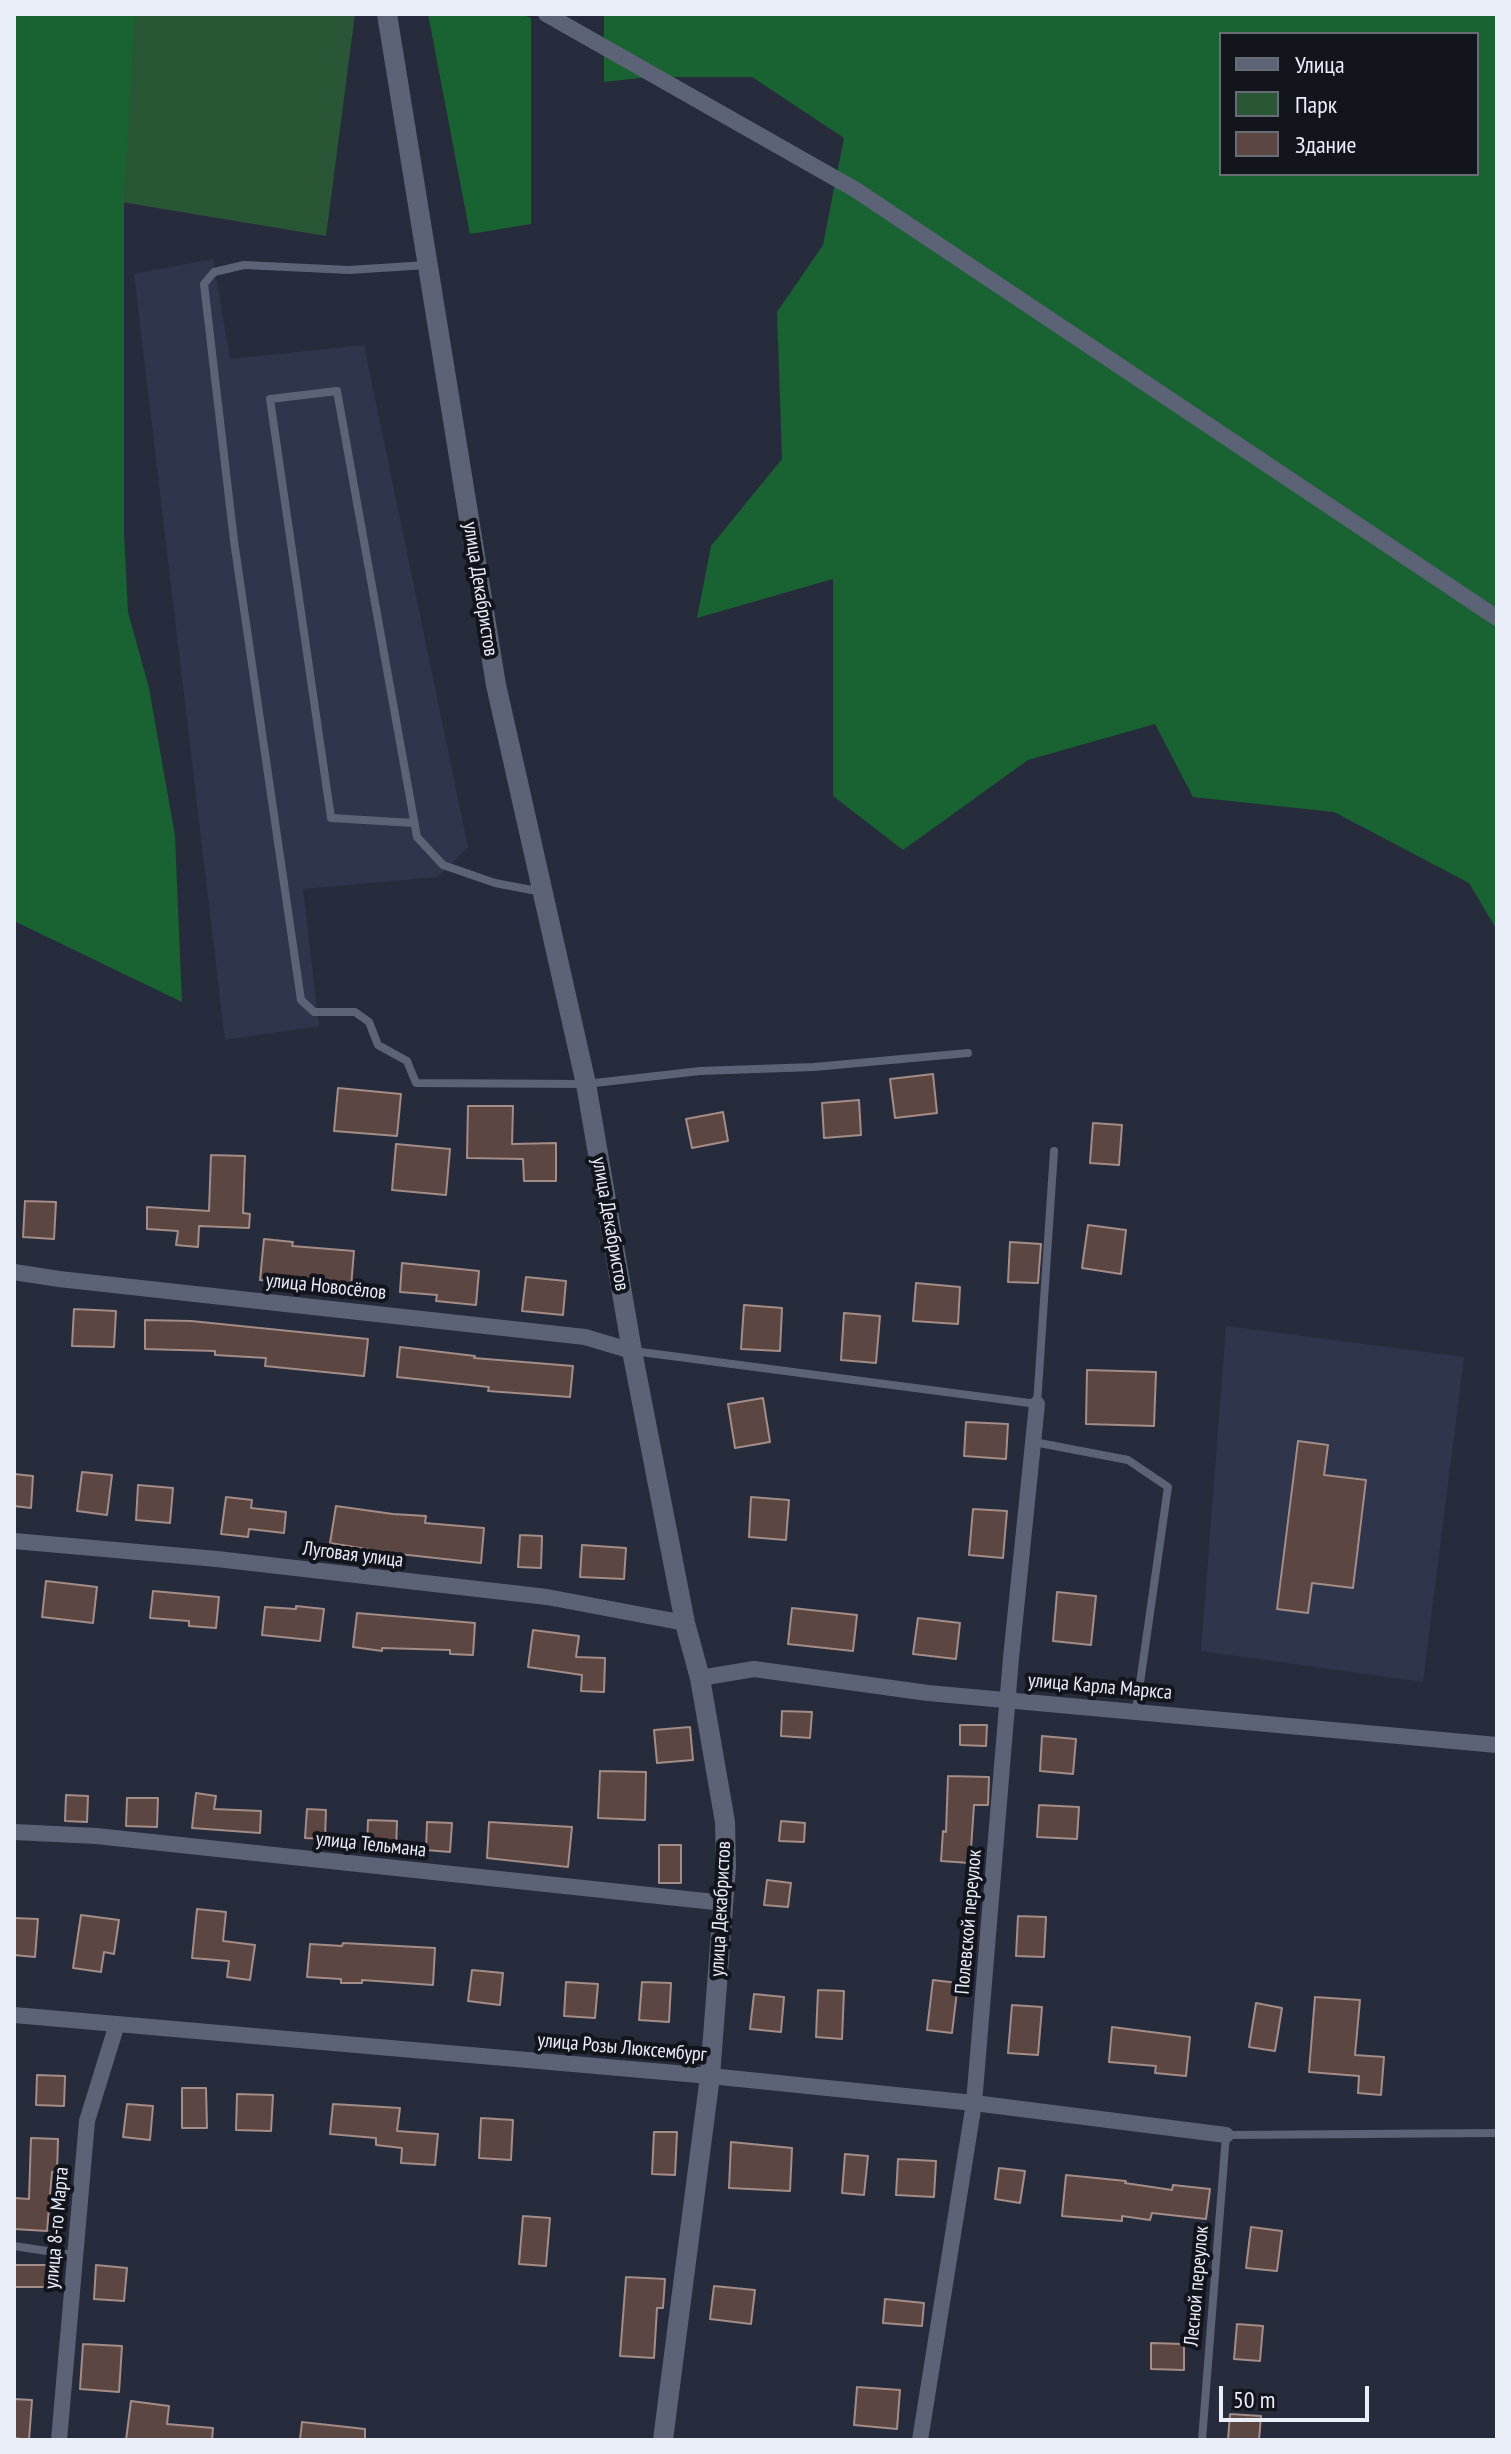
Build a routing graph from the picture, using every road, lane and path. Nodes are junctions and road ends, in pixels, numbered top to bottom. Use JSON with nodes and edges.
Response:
{"nodes":[{"id":1,"x":387,"y":14,"type":"edge"},
{"id":2,"x":546,"y":14,"type":"edge"},
{"id":3,"x":427,"y":265,"type":"junction"},
{"id":4,"x":1497,"y":618,"type":"edge"},
{"id":5,"x":414,"y":823,"type":"junction"},
{"id":6,"x":543,"y":892,"type":"junction"},
{"id":7,"x":968,"y":1053,"type":"dead end"},
{"id":8,"x":586,"y":1084,"type":"junction"},
{"id":9,"x":1054,"y":1151,"type":"dead end"},
{"id":10,"x":14,"y":1272,"type":"edge"},
{"id":11,"x":632,"y":1351,"type":"junction"},
{"id":12,"x":1037,"y":1404,"type":"junction"},
{"id":13,"x":1033,"y":1442,"type":"junction"},
{"id":14,"x":14,"y":1541,"type":"edge"},
{"id":15,"x":685,"y":1623,"type":"junction"},
{"id":16,"x":700,"y":1678,"type":"junction"},
{"id":17,"x":1007,"y":1698,"type":"junction"},
{"id":18,"x":1136,"y":1711,"type":"junction"},
{"id":19,"x":1497,"y":1745,"type":"edge"},
{"id":20,"x":14,"y":1832,"type":"edge"},
{"id":21,"x":724,"y":1903,"type":"junction"},
{"id":22,"x":14,"y":2015,"type":"edge"},
{"id":23,"x":117,"y":2024,"type":"junction"},
{"id":24,"x":710,"y":2076,"type":"junction"},
{"id":25,"x":974,"y":2103,"type":"junction"},
{"id":26,"x":1497,"y":2133,"type":"edge"},
{"id":27,"x":1226,"y":2135,"type":"junction"},
{"id":28,"x":14,"y":2246,"type":"edge"},
{"id":29,"x":73,"y":2255,"type":"junction"},
{"id":30,"x":59,"y":2440,"type":"edge"},
{"id":31,"x":663,"y":2440,"type":"edge"},
{"id":32,"x":920,"y":2440,"type":"edge"},
{"id":33,"x":1202,"y":2440,"type":"edge"}],
"edges":[{"from":1,"to":3,"type":"street","name":"улица Декабристов"},
{"from":2,"to":4,"type":"street"},
{"from":3,"to":6,"type":"street","name":"улица Декабристов"},
{"from":3,"to":8,"type":"lane"},
{"from":5,"to":5,"type":"lane"},
{"from":5,"to":6,"type":"lane"},
{"from":6,"to":8,"type":"street","name":"улица Декабристов"},
{"from":7,"to":8,"type":"lane"},
{"from":8,"to":11,"type":"street","name":"улица Декабристов"},
{"from":9,"to":12,"type":"lane"},
{"from":10,"to":11,"type":"street","name":"улица Новосёлов"},
{"from":11,"to":12,"type":"lane"},
{"from":11,"to":15,"type":"street","name":"улица Декабристов"},
{"from":12,"to":13,"type":"street","name":"Полевской переулок"},
{"from":13,"to":17,"type":"street","name":"Полевской переулок"},
{"from":13,"to":18,"type":"lane"},
{"from":14,"to":15,"type":"street","name":"Луговая улица"},
{"from":15,"to":16,"type":"street","name":"улица Декабристов"},
{"from":16,"to":17,"type":"street","name":"улица Карла Маркса"},
{"from":16,"to":21,"type":"street","name":"улица Декабристов"},
{"from":17,"to":18,"type":"street","name":"улица Карла Маркса"},
{"from":17,"to":25,"type":"street","name":"Полевской переулок"},
{"from":18,"to":19,"type":"street","name":"улица Карла Маркса"},
{"from":20,"to":21,"type":"street","name":"улица Тельмана"},
{"from":21,"to":24,"type":"street","name":"улица Декабристов"},
{"from":22,"to":23,"type":"street","name":"улица Розы Люксембург"},
{"from":23,"to":24,"type":"street","name":"улица Розы Люксембург"},
{"from":23,"to":29,"type":"street","name":"улица 8-го Марта"},
{"from":24,"to":25,"type":"street","name":"улица Розы Люксембург"},
{"from":24,"to":31,"type":"street","name":"улица Декабристов"},
{"from":25,"to":27,"type":"street","name":"улица Розы Люксембург"},
{"from":25,"to":32,"type":"street","name":"Полевской переулок"},
{"from":26,"to":27,"type":"lane"},
{"from":27,"to":33,"type":"lane","name":"Лесной переулок"},
{"from":28,"to":29,"type":"lane"},
{"from":29,"to":30,"type":"street","name":"улица 8-го Марта"}]}
